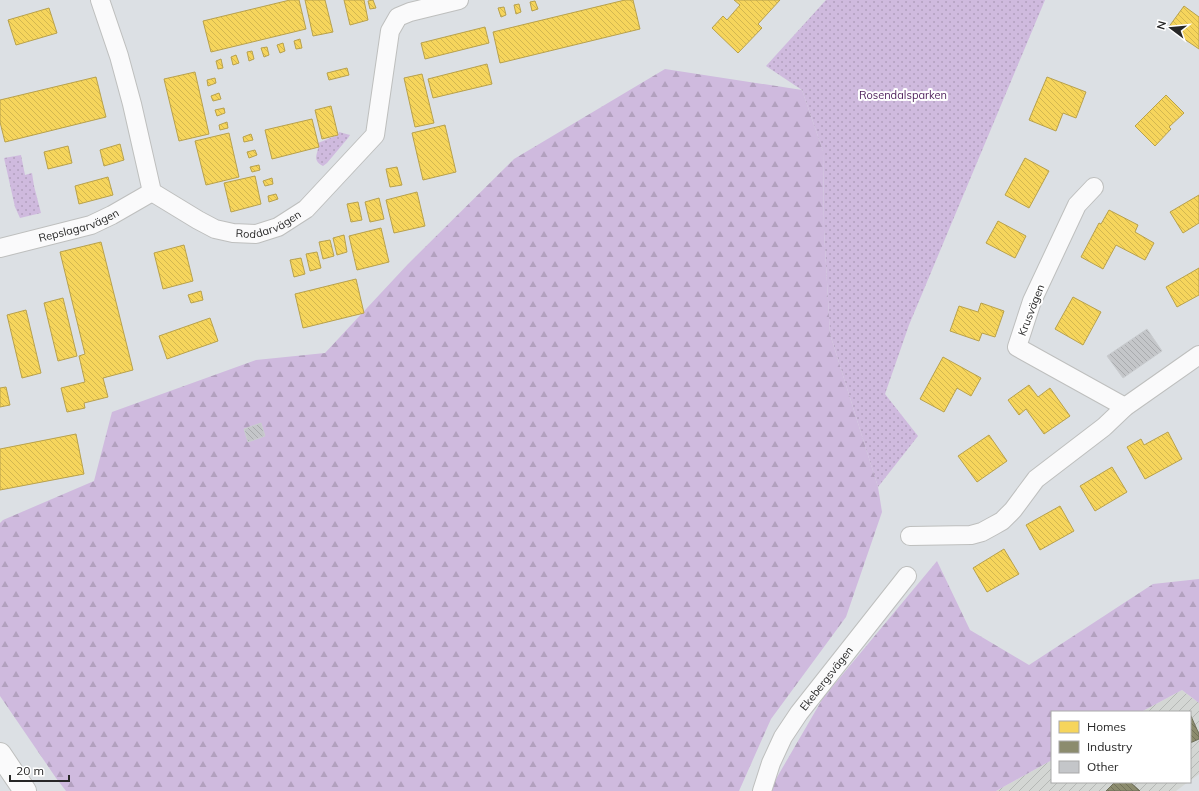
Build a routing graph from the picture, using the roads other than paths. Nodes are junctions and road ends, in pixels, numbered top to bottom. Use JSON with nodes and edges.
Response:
{"nodes":[{"id":1,"x":100,"y":0,"type":"edge"},
{"id":2,"x":459,"y":0,"type":"edge"},
{"id":3,"x":1094,"y":187,"type":"dead end"},
{"id":4,"x":152,"y":192,"type":"junction"},
{"id":5,"x":0,"y":248,"type":"edge"},
{"id":6,"x":1199,"y":355,"type":"edge"},
{"id":7,"x":1126,"y":407,"type":"junction"},
{"id":8,"x":910,"y":536,"type":"dead end"},
{"id":9,"x":907,"y":576,"type":"dead end"},
{"id":10,"x":0,"y":754,"type":"edge"},
{"id":11,"x":25,"y":791,"type":"edge"},
{"id":12,"x":762,"y":791,"type":"edge"}],
"edges":[{"from":1,"to":4,"type":"street"},
{"from":2,"to":4,"type":"street","name":"Roddarvägen"},
{"from":3,"to":7,"type":"street","name":"Krusvägen"},
{"from":4,"to":5,"type":"street","name":"Repslagarvägen"},
{"from":6,"to":7,"type":"street"},
{"from":7,"to":8,"type":"street"},
{"from":9,"to":12,"type":"street","name":"Ekebergsvägen"},
{"from":10,"to":11,"type":"street"}]}
